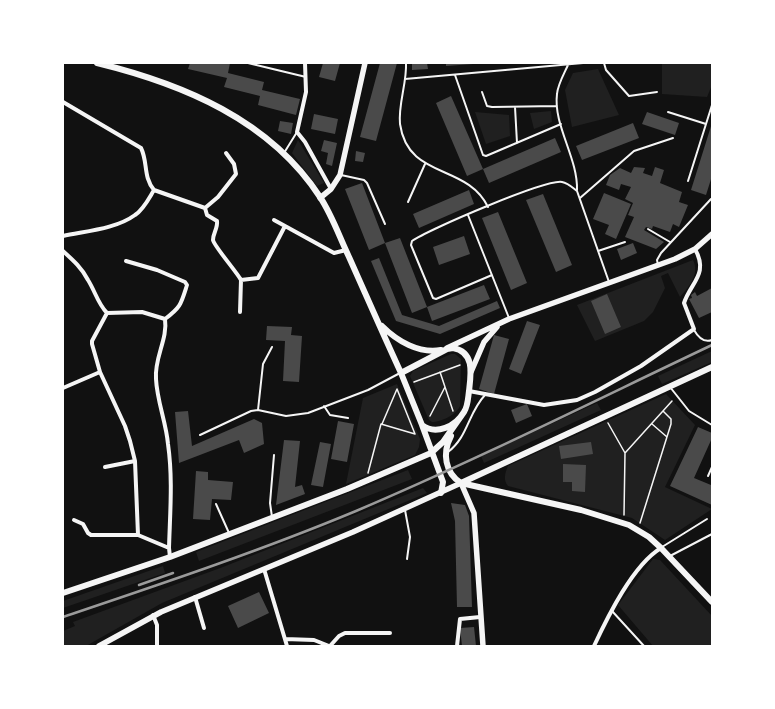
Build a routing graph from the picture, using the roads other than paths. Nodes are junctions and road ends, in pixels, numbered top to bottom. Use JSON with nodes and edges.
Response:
{"nodes":[{"id":1,"x":97,"y":63,"type":"edge"},
{"id":2,"x":248,"y":63,"type":"edge"},
{"id":3,"x":305,"y":63,"type":"edge"},
{"id":4,"x":365,"y":63,"type":"edge"},
{"id":5,"x":406,"y":63,"type":"edge"},
{"id":6,"x":583,"y":63,"type":"edge"},
{"id":7,"x":604,"y":63,"type":"edge"},
{"id":8,"x":568,"y":65,"type":"junction"},
{"id":9,"x":455,"y":75,"type":"junction"},
{"id":10,"x":307,"y":78,"type":"junction"},
{"id":11,"x":405,"y":79,"type":"junction"},
{"id":12,"x":482,"y":92,"type":"dead end"},
{"id":13,"x":656,"y":92,"type":"dead end"},
{"id":14,"x":63,"y":102,"type":"edge"},
{"id":15,"x":712,"y":105,"type":"edge"},
{"id":16,"x":557,"y":106,"type":"junction"},
{"id":17,"x":515,"y":107,"type":"junction"},
{"id":18,"x":668,"y":112,"type":"dead end"},
{"id":19,"x":561,"y":124,"type":"junction"},
{"id":20,"x":706,"y":124,"type":"junction"},
{"id":21,"x":297,"y":132,"type":"junction"},
{"id":22,"x":673,"y":138,"type":"dead end"},
{"id":23,"x":517,"y":143,"type":"junction"},
{"id":24,"x":284,"y":152,"type":"junction"},
{"id":25,"x":226,"y":153,"type":"dead end"},
{"id":26,"x":425,"y":164,"type":"junction"},
{"id":27,"x":340,"y":175,"type":"junction"},
{"id":28,"x":688,"y":181,"type":"dead end"},
{"id":29,"x":331,"y":189,"type":"junction"},
{"id":30,"x":154,"y":190,"type":"junction"},
{"id":31,"x":577,"y":191,"type":"junction"},
{"id":32,"x":320,"y":198,"type":"junction"},
{"id":33,"x":580,"y":198,"type":"junction"},
{"id":34,"x":711,"y":199,"type":"edge"},
{"id":35,"x":408,"y":202,"type":"dead end"},
{"id":36,"x":488,"y":207,"type":"junction"},
{"id":37,"x":205,"y":208,"type":"junction"},
{"id":38,"x":468,"y":215,"type":"junction"},
{"id":39,"x":274,"y":220,"type":"dead end"},
{"id":40,"x":385,"y":224,"type":"dead end"},
{"id":41,"x":285,"y":226,"type":"junction"},
{"id":42,"x":648,"y":230,"type":"dead end"},
{"id":43,"x":712,"y":234,"type":"edge"},
{"id":44,"x":63,"y":236,"type":"edge"},
{"id":45,"x":710,"y":241,"type":"edge"},
{"id":46,"x":625,"y":242,"type":"dead end"},
{"id":47,"x":670,"y":242,"type":"junction"},
{"id":48,"x":695,"y":249,"type":"junction"},
{"id":49,"x":346,"y":250,"type":"junction"},
{"id":50,"x":63,"y":251,"type":"edge"},
{"id":51,"x":598,"y":251,"type":"junction"},
{"id":52,"x":126,"y":261,"type":"dead end"},
{"id":53,"x":658,"y":265,"type":"junction"},
{"id":54,"x":492,"y":275,"type":"junction"},
{"id":55,"x":241,"y":280,"type":"junction"},
{"id":56,"x":610,"y":284,"type":"junction"},
{"id":57,"x":240,"y":312,"type":"dead end"},
{"id":58,"x":107,"y":313,"type":"junction"},
{"id":59,"x":164,"y":319,"type":"junction"},
{"id":60,"x":509,"y":319,"type":"junction"},
{"id":61,"x":379,"y":323,"type":"junction"},
{"id":62,"x":694,"y":329,"type":"junction"},
{"id":63,"x":712,"y":340,"type":"edge"},
{"id":64,"x":272,"y":347,"type":"dead end"},
{"id":65,"x":447,"y":348,"type":"junction"},
{"id":66,"x":712,"y":367,"type":"edge"},
{"id":67,"x":100,"y":372,"type":"junction"},
{"id":68,"x":401,"y":372,"type":"junction"},
{"id":69,"x":471,"y":372,"type":"junction"},
{"id":70,"x":670,"y":386,"type":"junction"},
{"id":71,"x":63,"y":388,"type":"edge"},
{"id":72,"x":469,"y":391,"type":"junction"},
{"id":73,"x":485,"y":395,"type":"junction"},
{"id":74,"x":324,"y":406,"type":"junction"},
{"id":75,"x":258,"y":410,"type":"junction"},
{"id":76,"x":464,"y":412,"type":"junction"},
{"id":77,"x":348,"y":418,"type":"dead end"},
{"id":78,"x":422,"y":425,"type":"junction"},
{"id":79,"x":712,"y":426,"type":"edge"},
{"id":80,"x":200,"y":435,"type":"dead end"},
{"id":81,"x":431,"y":453,"type":"junction"},
{"id":82,"x":445,"y":454,"type":"junction"},
{"id":83,"x":274,"y":455,"type":"dead end"},
{"id":84,"x":134,"y":461,"type":"junction"},
{"id":85,"x":105,"y":467,"type":"dead end"},
{"id":86,"x":712,"y":467,"type":"edge"},
{"id":87,"x":708,"y":476,"type":"dead end"},
{"id":88,"x":461,"y":483,"type":"junction"},
{"id":89,"x":441,"y":493,"type":"junction"},
{"id":90,"x":216,"y":504,"type":"dead end"},
{"id":91,"x":405,"y":509,"type":"junction"},
{"id":92,"x":272,"y":518,"type":"junction"},
{"id":93,"x":707,"y":519,"type":"dead end"},
{"id":94,"x":74,"y":520,"type":"dead end"},
{"id":95,"x":230,"y":534,"type":"junction"},
{"id":96,"x":712,"y":534,"type":"edge"},
{"id":97,"x":138,"y":535,"type":"junction"},
{"id":98,"x":169,"y":548,"type":"junction"},
{"id":99,"x":661,"y":548,"type":"junction"},
{"id":100,"x":170,"y":557,"type":"junction"},
{"id":101,"x":669,"y":557,"type":"junction"},
{"id":102,"x":408,"y":559,"type":"dead end"},
{"id":103,"x":264,"y":569,"type":"junction"},
{"id":104,"x":63,"y":593,"type":"edge"},
{"id":105,"x":195,"y":597,"type":"junction"},
{"id":106,"x":712,"y":602,"type":"edge"},
{"id":107,"x":612,"y":610,"type":"junction"},
{"id":108,"x":153,"y":615,"type":"junction"},
{"id":109,"x":480,"y":617,"type":"junction"},
{"id":110,"x":204,"y":628,"type":"dead end"},
{"id":111,"x":390,"y":633,"type":"dead end"},
{"id":112,"x":285,"y":639,"type":"junction"},
{"id":113,"x":99,"y":646,"type":"edge"},
{"id":114,"x":157,"y":646,"type":"edge"},
{"id":115,"x":288,"y":646,"type":"edge"},
{"id":116,"x":329,"y":646,"type":"edge"},
{"id":117,"x":457,"y":646,"type":"edge"},
{"id":118,"x":483,"y":646,"type":"edge"},
{"id":119,"x":594,"y":646,"type":"edge"},
{"id":120,"x":644,"y":646,"type":"edge"}],
"edges":[{"from":1,"to":24,"type":"main road"},
{"from":2,"to":10,"type":"lane"},
{"from":3,"to":10,"type":"street"},
{"from":4,"to":27,"type":"street"},
{"from":5,"to":11,"type":"lane"},
{"from":6,"to":8,"type":"lane"},
{"from":7,"to":13,"type":"lane"},
{"from":8,"to":9,"type":"lane"},
{"from":8,"to":16,"type":"lane"},
{"from":9,"to":11,"type":"lane"},
{"from":9,"to":23,"type":"lane"},
{"from":10,"to":21,"type":"street"},
{"from":11,"to":26,"type":"lane"},
{"from":12,"to":17,"type":"lane"},
{"from":14,"to":30,"type":"street"},
{"from":15,"to":20,"type":"lane"},
{"from":16,"to":17,"type":"lane"},
{"from":16,"to":19,"type":"lane"},
{"from":17,"to":23,"type":"lane"},
{"from":18,"to":20,"type":"lane"},
{"from":19,"to":23,"type":"lane"},
{"from":19,"to":31,"type":"lane"},
{"from":20,"to":28,"type":"lane"},
{"from":21,"to":24,"type":"lane"},
{"from":21,"to":29,"type":"street"},
{"from":22,"to":33,"type":"lane"},
{"from":24,"to":32,"type":"main road"},
{"from":25,"to":37,"type":"street"},
{"from":26,"to":35,"type":"lane"},
{"from":26,"to":36,"type":"lane"},
{"from":27,"to":29,"type":"street"},
{"from":27,"to":40,"type":"lane"},
{"from":29,"to":32,"type":"street"},
{"from":30,"to":37,"type":"street"},
{"from":30,"to":44,"type":"street"},
{"from":31,"to":33,"type":"lane"},
{"from":31,"to":36,"type":"lane"},
{"from":32,"to":49,"type":"main road"},
{"from":33,"to":51,"type":"lane"},
{"from":34,"to":47,"type":"lane"},
{"from":36,"to":38,"type":"lane"},
{"from":37,"to":55,"type":"street"},
{"from":38,"to":54,"type":"lane"},
{"from":38,"to":54,"type":"lane"},
{"from":39,"to":41,"type":"street"},
{"from":41,"to":49,"type":"street"},
{"from":41,"to":55,"type":"street"},
{"from":42,"to":47,"type":"lane"},
{"from":43,"to":45,"type":"street"},
{"from":45,"to":48,"type":"street"},
{"from":46,"to":51,"type":"lane"},
{"from":47,"to":53,"type":"lane"},
{"from":48,"to":53,"type":"street"},
{"from":48,"to":62,"type":"street"},
{"from":49,"to":61,"type":"main road"},
{"from":50,"to":58,"type":"street"},
{"from":51,"to":56,"type":"lane"},
{"from":52,"to":59,"type":"street"},
{"from":53,"to":56,"type":"street"},
{"from":54,"to":60,"type":"lane"},
{"from":55,"to":57,"type":"street"},
{"from":56,"to":60,"type":"street"},
{"from":58,"to":59,"type":"street"},
{"from":58,"to":67,"type":"street"},
{"from":59,"to":98,"type":"street"},
{"from":60,"to":65,"type":"street"},
{"from":60,"to":69,"type":"street"},
{"from":61,"to":65,"type":"main road"},
{"from":61,"to":68,"type":"main road"},
{"from":62,"to":63,"type":"lane"},
{"from":62,"to":73,"type":"street"},
{"from":64,"to":75,"type":"lane"},
{"from":65,"to":68,"type":"main road"},
{"from":65,"to":69,"type":"main road"},
{"from":66,"to":70,"type":"main road"},
{"from":67,"to":71,"type":"street"},
{"from":67,"to":84,"type":"street"},
{"from":68,"to":74,"type":"lane"},
{"from":68,"to":78,"type":"main road"},
{"from":69,"to":72,"type":"main road"},
{"from":70,"to":79,"type":"lane"},
{"from":70,"to":88,"type":"main road"},
{"from":72,"to":73,"type":"street"},
{"from":72,"to":76,"type":"main road"},
{"from":73,"to":82,"type":"lane"},
{"from":74,"to":75,"type":"lane"},
{"from":74,"to":77,"type":"lane"},
{"from":75,"to":80,"type":"lane"},
{"from":76,"to":78,"type":"main road"},
{"from":76,"to":81,"type":"main road"},
{"from":76,"to":82,"type":"main road"},
{"from":78,"to":81,"type":"main road"},
{"from":81,"to":89,"type":"main road"},
{"from":81,"to":92,"type":"main road"},
{"from":82,"to":88,"type":"main road"},
{"from":83,"to":92,"type":"lane"},
{"from":84,"to":85,"type":"street"},
{"from":84,"to":97,"type":"street"},
{"from":86,"to":87,"type":"lane"},
{"from":88,"to":89,"type":"street"},
{"from":88,"to":99,"type":"main road"},
{"from":88,"to":109,"type":"street"},
{"from":89,"to":91,"type":"street"},
{"from":90,"to":95,"type":"lane"},
{"from":91,"to":102,"type":"lane"},
{"from":91,"to":103,"type":"street"},
{"from":92,"to":95,"type":"main road"},
{"from":93,"to":99,"type":"lane"},
{"from":94,"to":97,"type":"street"},
{"from":95,"to":100,"type":"main road"},
{"from":96,"to":101,"type":"lane"},
{"from":97,"to":98,"type":"street"},
{"from":98,"to":100,"type":"street"},
{"from":99,"to":101,"type":"main road"},
{"from":99,"to":107,"type":"street"},
{"from":100,"to":104,"type":"main road"},
{"from":101,"to":106,"type":"main road"},
{"from":103,"to":105,"type":"street"},
{"from":103,"to":112,"type":"street"},
{"from":105,"to":108,"type":"street"},
{"from":105,"to":110,"type":"street"},
{"from":107,"to":119,"type":"street"},
{"from":107,"to":120,"type":"lane"},
{"from":108,"to":113,"type":"street"},
{"from":108,"to":114,"type":"street"},
{"from":109,"to":117,"type":"street"},
{"from":109,"to":118,"type":"street"},
{"from":111,"to":116,"type":"street"},
{"from":112,"to":115,"type":"street"},
{"from":112,"to":116,"type":"street"}]}
